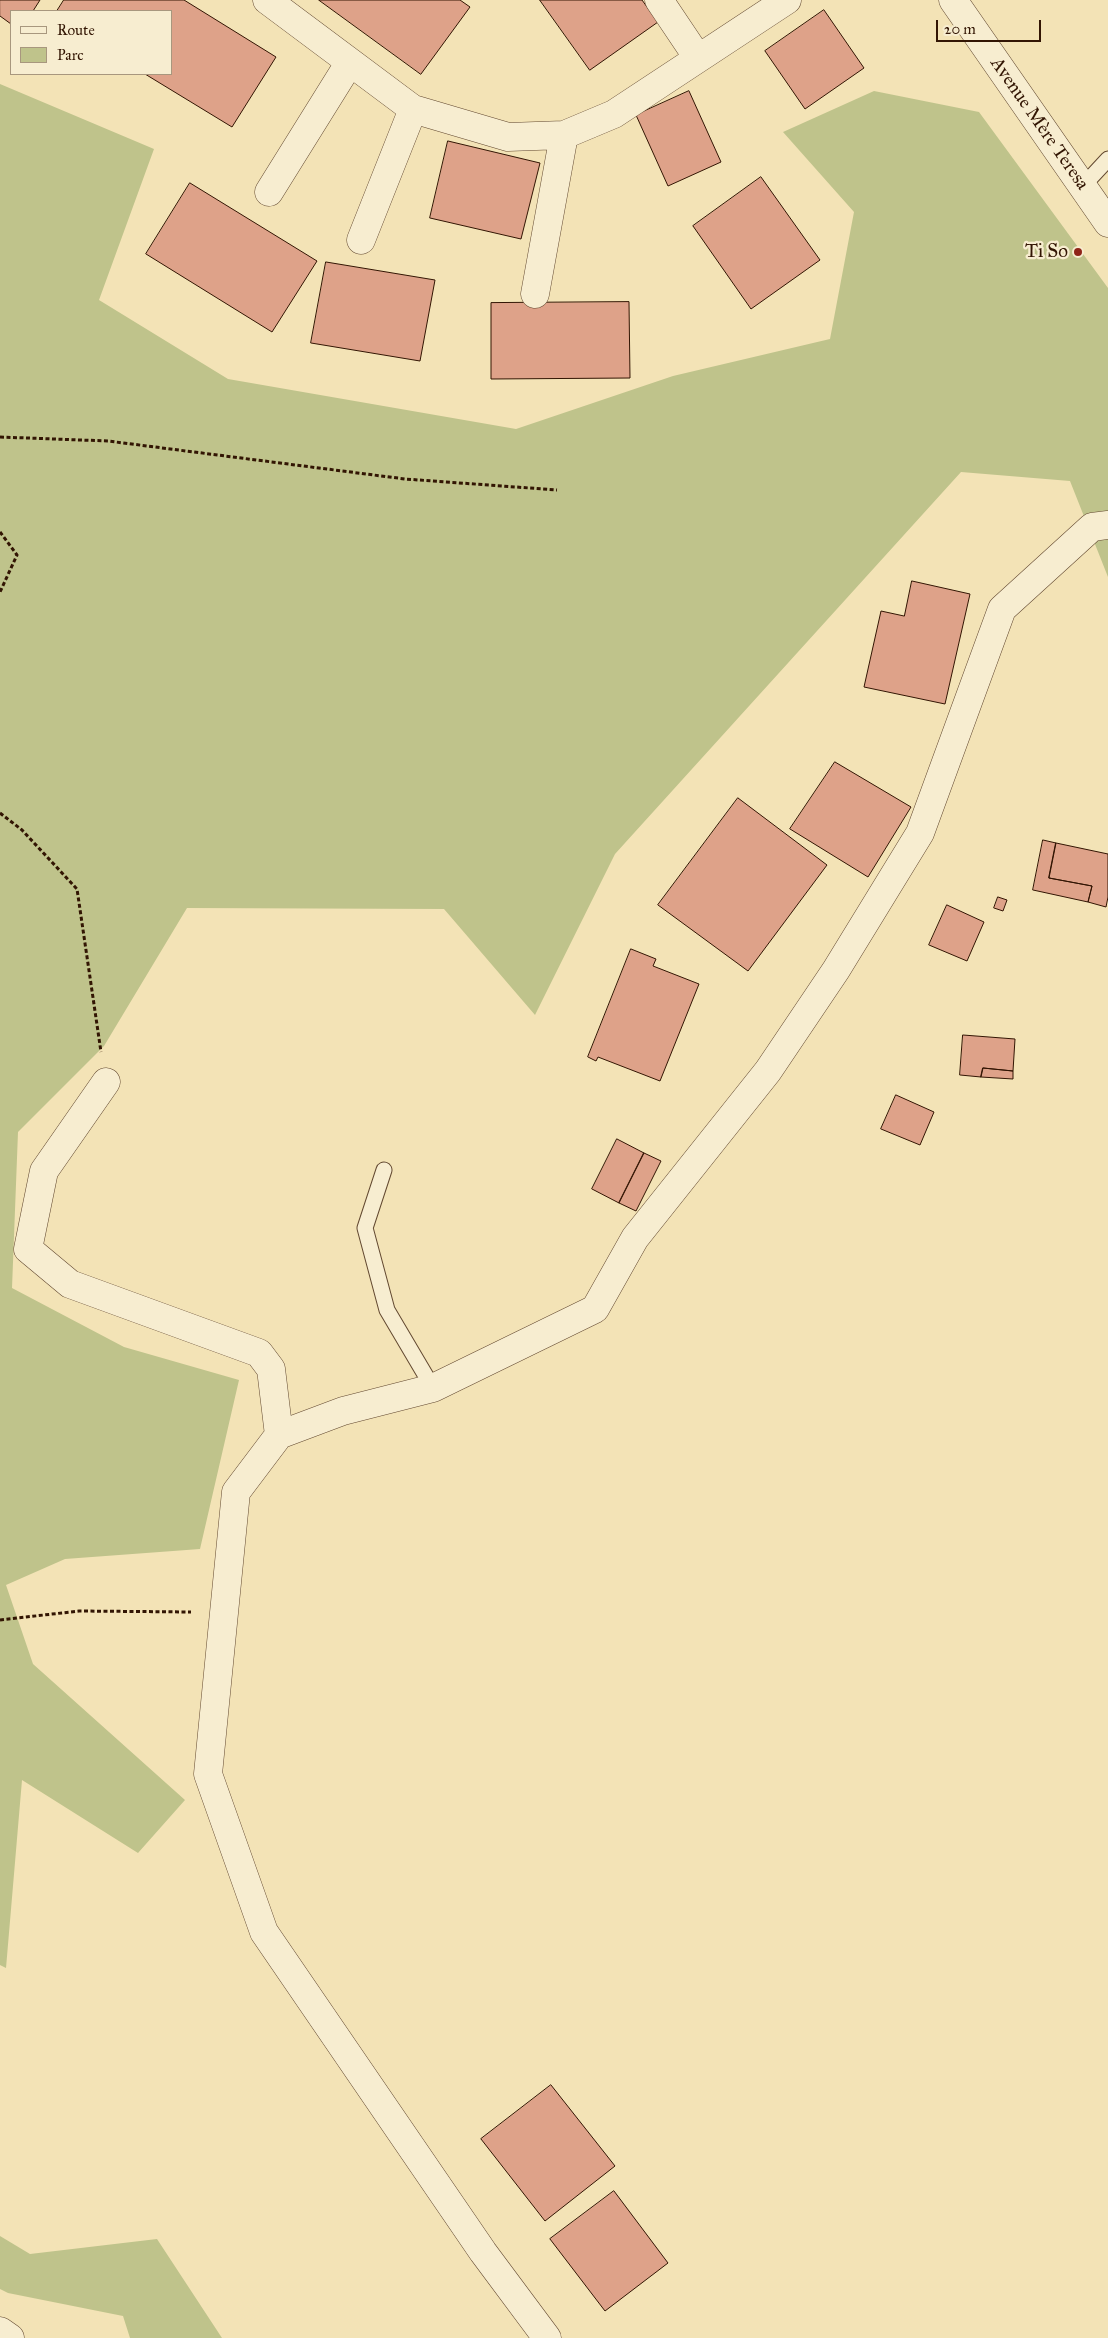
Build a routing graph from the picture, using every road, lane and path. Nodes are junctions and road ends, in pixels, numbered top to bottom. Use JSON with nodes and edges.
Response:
{"nodes":[{"id":1,"x":267,"y":0,"type":"edge"},
{"id":2,"x":659,"y":0,"type":"edge"},
{"id":3,"x":787,"y":0,"type":"edge"},
{"id":4,"x":953,"y":0,"type":"edge"},
{"id":5,"x":698,"y":58,"type":"junction"},
{"id":6,"x":350,"y":62,"type":"junction"},
{"id":7,"x":413,"y":109,"type":"junction"},
{"id":8,"x":564,"y":135,"type":"junction"},
{"id":9,"x":1108,"y":159,"type":"edge"},
{"id":10,"x":1082,"y":187,"type":"junction"},
{"id":11,"x":268,"y":192,"type":"dead end"},
{"id":12,"x":1108,"y":223,"type":"edge"},
{"id":13,"x":361,"y":240,"type":"dead end"},
{"id":14,"x":535,"y":294,"type":"dead end"},
{"id":15,"x":0,"y":437,"type":"edge"},
{"id":16,"x":557,"y":490,"type":"dead end"},
{"id":17,"x":1108,"y":525,"type":"edge"},
{"id":18,"x":0,"y":532,"type":"edge"},
{"id":19,"x":0,"y":592,"type":"edge"},
{"id":20,"x":0,"y":813,"type":"edge"},
{"id":21,"x":106,"y":1082,"type":"joint"},
{"id":22,"x":384,"y":1170,"type":"dead end"},
{"id":23,"x":433,"y":1388,"type":"junction"},
{"id":24,"x":278,"y":1435,"type":"junction"},
{"id":25,"x":224,"y":1612,"type":"junction"},
{"id":26,"x":0,"y":1620,"type":"edge"},
{"id":27,"x":0,"y":2331,"type":"edge"},
{"id":28,"x":10,"y":2338,"type":"edge"},
{"id":29,"x":547,"y":2338,"type":"edge"}],
"edges":[{"from":1,"to":6,"type":"street"},
{"from":2,"to":5,"type":"street"},
{"from":3,"to":5,"type":"street"},
{"from":4,"to":10,"type":"street","name":"Avenue Mère Teresa"},
{"from":5,"to":8,"type":"street"},
{"from":6,"to":7,"type":"street"},
{"from":6,"to":11,"type":"street"},
{"from":7,"to":8,"type":"street"},
{"from":7,"to":13,"type":"street"},
{"from":8,"to":14,"type":"street"},
{"from":9,"to":10,"type":"lane"},
{"from":10,"to":12,"type":"street","name":"Avenue Mère Teresa"},
{"from":15,"to":16,"type":"path"},
{"from":17,"to":23,"type":"street"},
{"from":18,"to":19,"type":"path"},
{"from":20,"to":21,"type":"path"},
{"from":21,"to":24,"type":"street"},
{"from":22,"to":23,"type":"lane"},
{"from":23,"to":24,"type":"street"},
{"from":24,"to":25,"type":"street"},
{"from":25,"to":26,"type":"path"},
{"from":25,"to":29,"type":"street"},
{"from":27,"to":28,"type":"street"}]}
